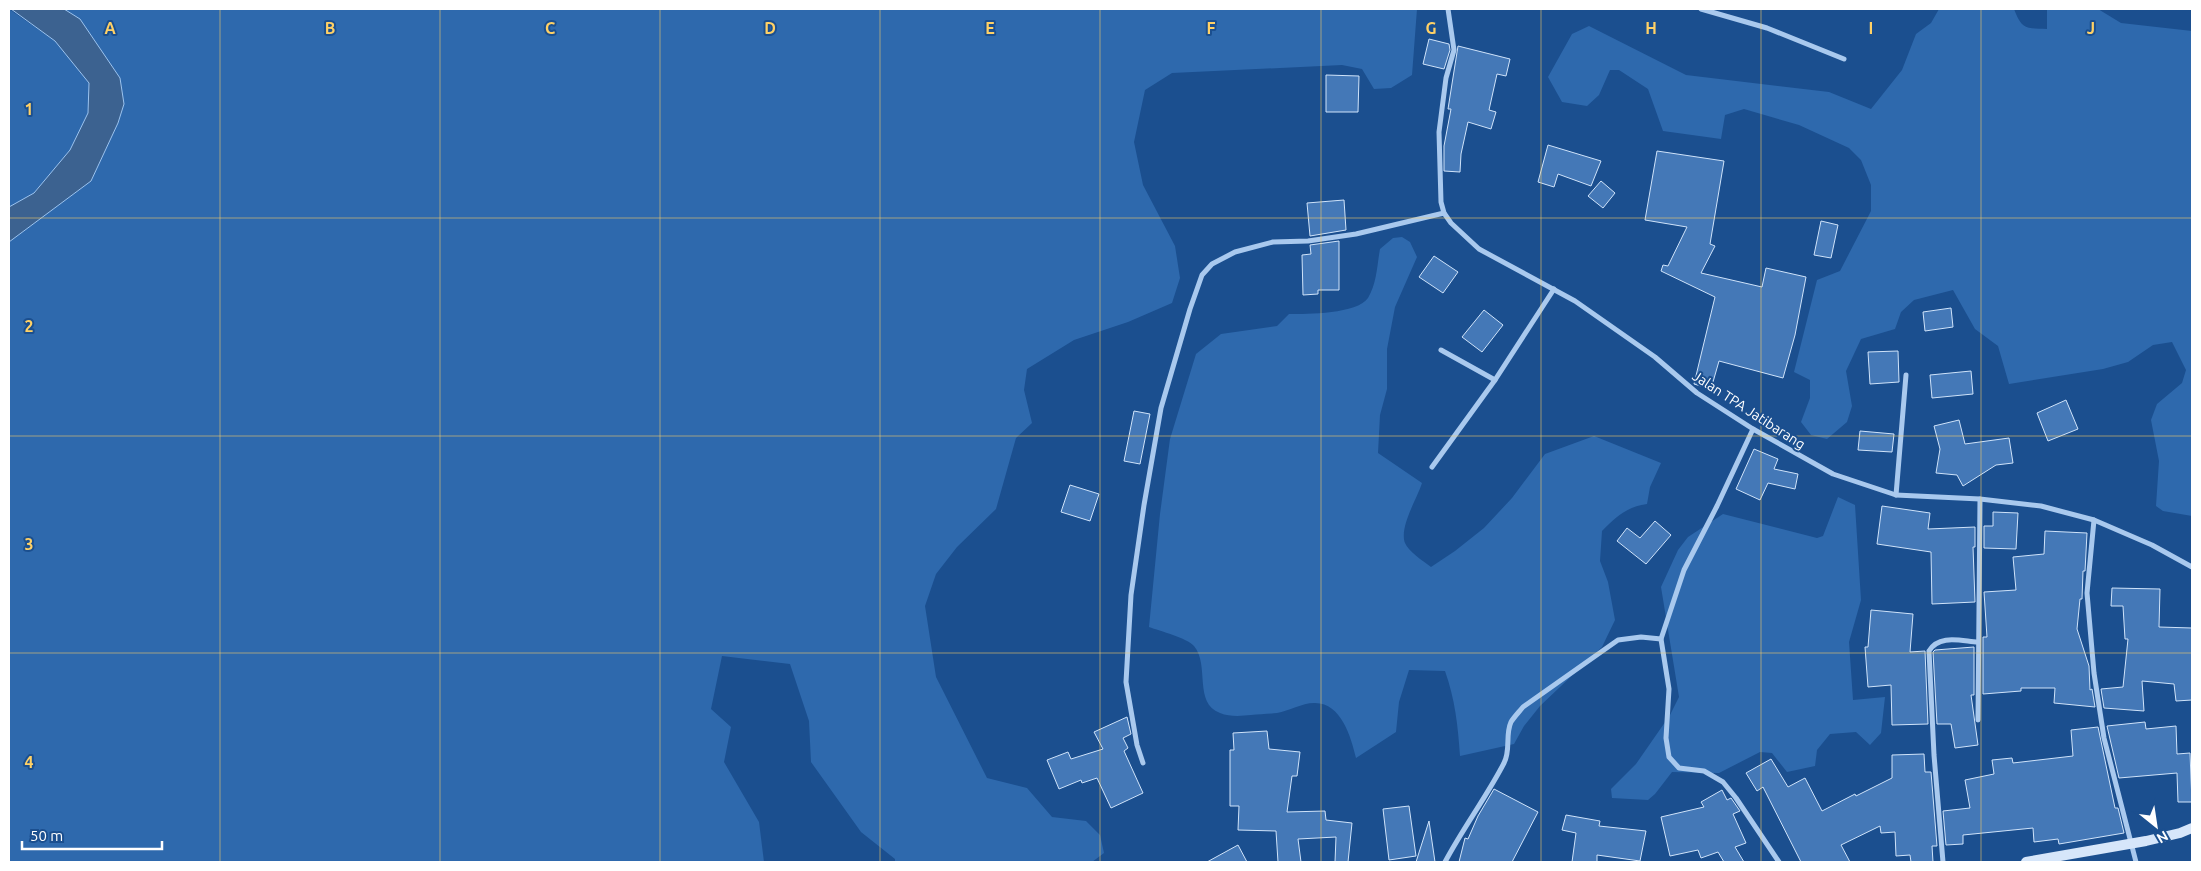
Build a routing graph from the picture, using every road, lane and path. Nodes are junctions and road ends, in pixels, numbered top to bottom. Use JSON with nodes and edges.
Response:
{"nodes":[{"id":1,"x":1448,"y":9,"type":"edge"},
{"id":2,"x":1701,"y":9,"type":"edge"},
{"id":3,"x":1844,"y":60,"type":"dead end"},
{"id":4,"x":1444,"y":212,"type":"junction"},
{"id":5,"x":1554,"y":289,"type":"junction"},
{"id":6,"x":1441,"y":350,"type":"dead end"},
{"id":7,"x":1906,"y":375,"type":"dead end"},
{"id":8,"x":1494,"y":380,"type":"junction"},
{"id":9,"x":1753,"y":429,"type":"junction"},
{"id":10,"x":1432,"y":467,"type":"dead end"},
{"id":11,"x":1896,"y":495,"type":"junction"},
{"id":12,"x":1980,"y":499,"type":"junction"},
{"id":13,"x":2094,"y":520,"type":"junction"},
{"id":14,"x":2192,"y":567,"type":"edge"},
{"id":15,"x":1661,"y":639,"type":"junction"},
{"id":16,"x":1978,"y":642,"type":"junction"},
{"id":17,"x":1978,"y":720,"type":"dead end"},
{"id":18,"x":1143,"y":763,"type":"dead end"},
{"id":19,"x":2192,"y":828,"type":"edge"},
{"id":20,"x":2130,"y":844,"type":"junction"},
{"id":21,"x":2057,"y":860,"type":"edge"},
{"id":22,"x":1445,"y":862,"type":"edge"},
{"id":23,"x":1779,"y":862,"type":"edge"},
{"id":24,"x":1943,"y":862,"type":"edge"},
{"id":25,"x":2026,"y":862,"type":"edge"},
{"id":26,"x":2136,"y":862,"type":"edge"}],
"edges":[{"from":1,"to":4,"type":"street"},
{"from":2,"to":3,"type":"street"},
{"from":4,"to":5,"type":"street","name":"Jalan TPA Jatibarang"},
{"from":4,"to":18,"type":"street"},
{"from":5,"to":8,"type":"street"},
{"from":5,"to":9,"type":"street","name":"Jalan TPA Jatibarang"},
{"from":6,"to":8,"type":"street"},
{"from":7,"to":11,"type":"street"},
{"from":8,"to":10,"type":"street"},
{"from":9,"to":11,"type":"street","name":"Jalan TPA Jatibarang"},
{"from":9,"to":15,"type":"street"},
{"from":11,"to":12,"type":"street","name":"Jalan TPA Jatibarang"},
{"from":12,"to":13,"type":"street","name":"Jalan TPA Jatibarang"},
{"from":12,"to":16,"type":"street"},
{"from":13,"to":14,"type":"street","name":"Jalan TPA Jatibarang"},
{"from":13,"to":20,"type":"street"},
{"from":15,"to":22,"type":"street"},
{"from":15,"to":23,"type":"street"},
{"from":16,"to":17,"type":"street"},
{"from":16,"to":24,"type":"street"},
{"from":19,"to":20,"type":"main road"},
{"from":20,"to":21,"type":"main road"},
{"from":20,"to":26,"type":"street"},
{"from":21,"to":25,"type":"main road"}]}
